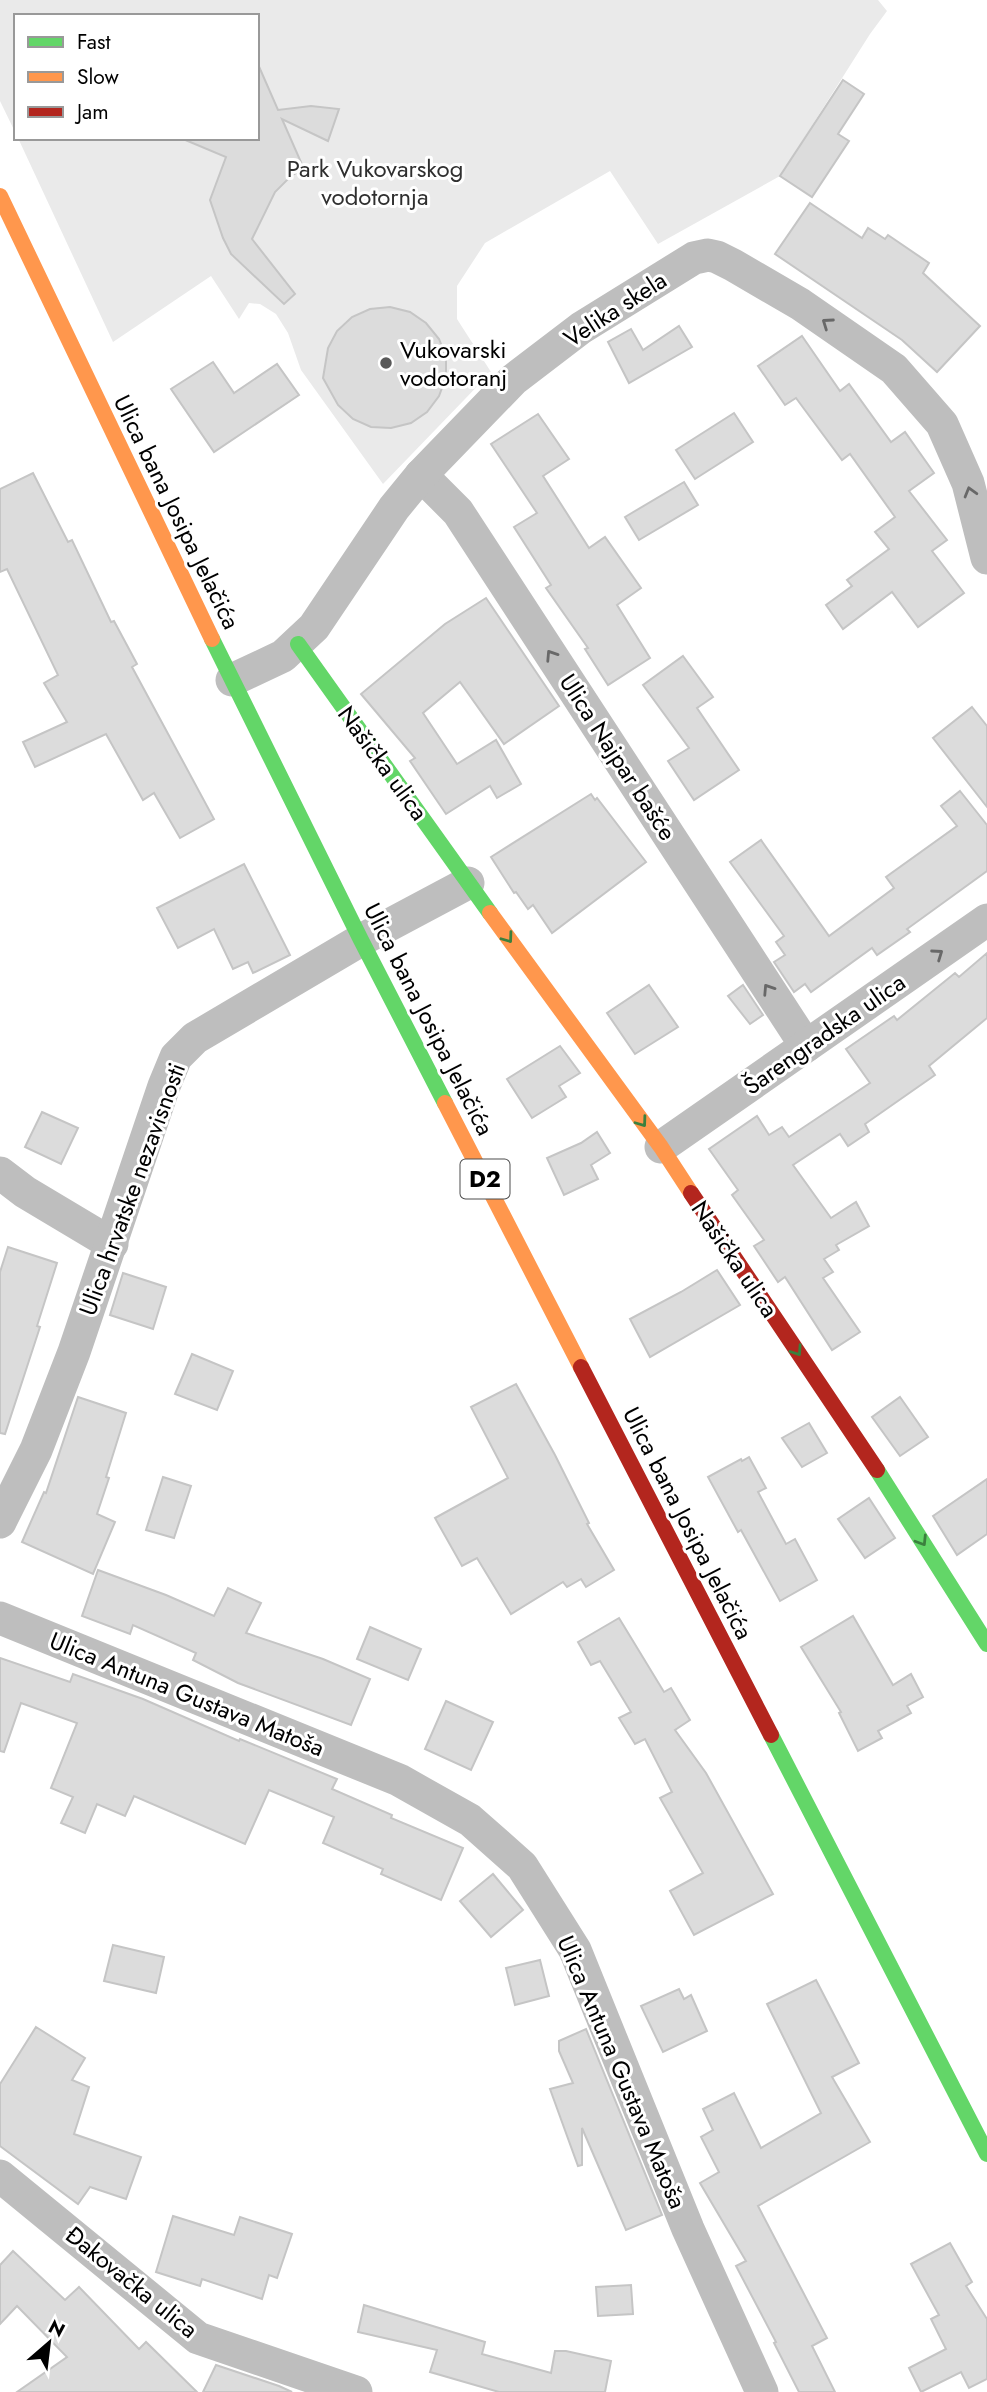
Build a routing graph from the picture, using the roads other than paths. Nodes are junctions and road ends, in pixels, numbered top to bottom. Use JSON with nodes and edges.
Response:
{"nodes":[{"id":1,"x":0,"y":196,"type":"edge"},
{"id":2,"x":421,"y":475,"type":"junction"},
{"id":3,"x":987,"y":558,"type":"edge"},
{"id":4,"x":298,"y":644,"type":"junction"},
{"id":5,"x":232,"y":680,"type":"junction"},
{"id":6,"x":468,"y":883,"type":"junction"},
{"id":7,"x":987,"y":920,"type":"edge"},
{"id":8,"x":361,"y":940,"type":"junction"},
{"id":9,"x":806,"y":1046,"type":"junction"},
{"id":10,"x":661,"y":1147,"type":"junction"},
{"id":11,"x":0,"y":1173,"type":"edge"},
{"id":12,"x":111,"y":1244,"type":"junction"},
{"id":13,"x":0,"y":1522,"type":"edge"},
{"id":14,"x":0,"y":1618,"type":"edge"},
{"id":15,"x":987,"y":1644,"type":"edge"},
{"id":16,"x":987,"y":2154,"type":"edge"},
{"id":17,"x":0,"y":2176,"type":"edge"},
{"id":18,"x":356,"y":2392,"type":"edge"},
{"id":19,"x":762,"y":2392,"type":"edge"}],
"edges":[{"from":1,"to":5,"type":"main road","name":"Ulica bana Josipa Jelačića","number":"D2"},
{"from":3,"to":2,"type":"street","name":"Velika skela","one_way":true},
{"from":2,"to":4,"type":"street","name":"Velika skela"},
{"from":9,"to":2,"type":"street","name":"Ulica Najpar bašće","one_way":true},
{"from":4,"to":5,"type":"street","name":"Velika skela"},
{"from":4,"to":6,"type":"main road","name":"Našička ulica"},
{"from":5,"to":8,"type":"main road","name":"Ulica bana Josipa Jelačića","number":"D2"},
{"from":6,"to":8,"type":"street"},
{"from":6,"to":10,"type":"main road","name":"Našička ulica","one_way":true},
{"from":9,"to":7,"type":"street","name":"Šarengradska ulica","one_way":true},
{"from":8,"to":12,"type":"street","name":"Ulica hrvatske nezavisnosti"},
{"from":8,"to":16,"type":"main road","name":"Ulica bana Josipa Jelačića","number":"D2"},
{"from":9,"to":10,"type":"street","name":"Šarengradska ulica"},
{"from":10,"to":15,"type":"main road","name":"Našička ulica","one_way":true},
{"from":11,"to":12,"type":"street"},
{"from":12,"to":13,"type":"street","name":"Ulica hrvatske nezavisnosti"},
{"from":14,"to":19,"type":"street","name":"Ulica Antuna Gustava Matoša"},
{"from":17,"to":18,"type":"street","name":"Đakovačka ulica"}]}
